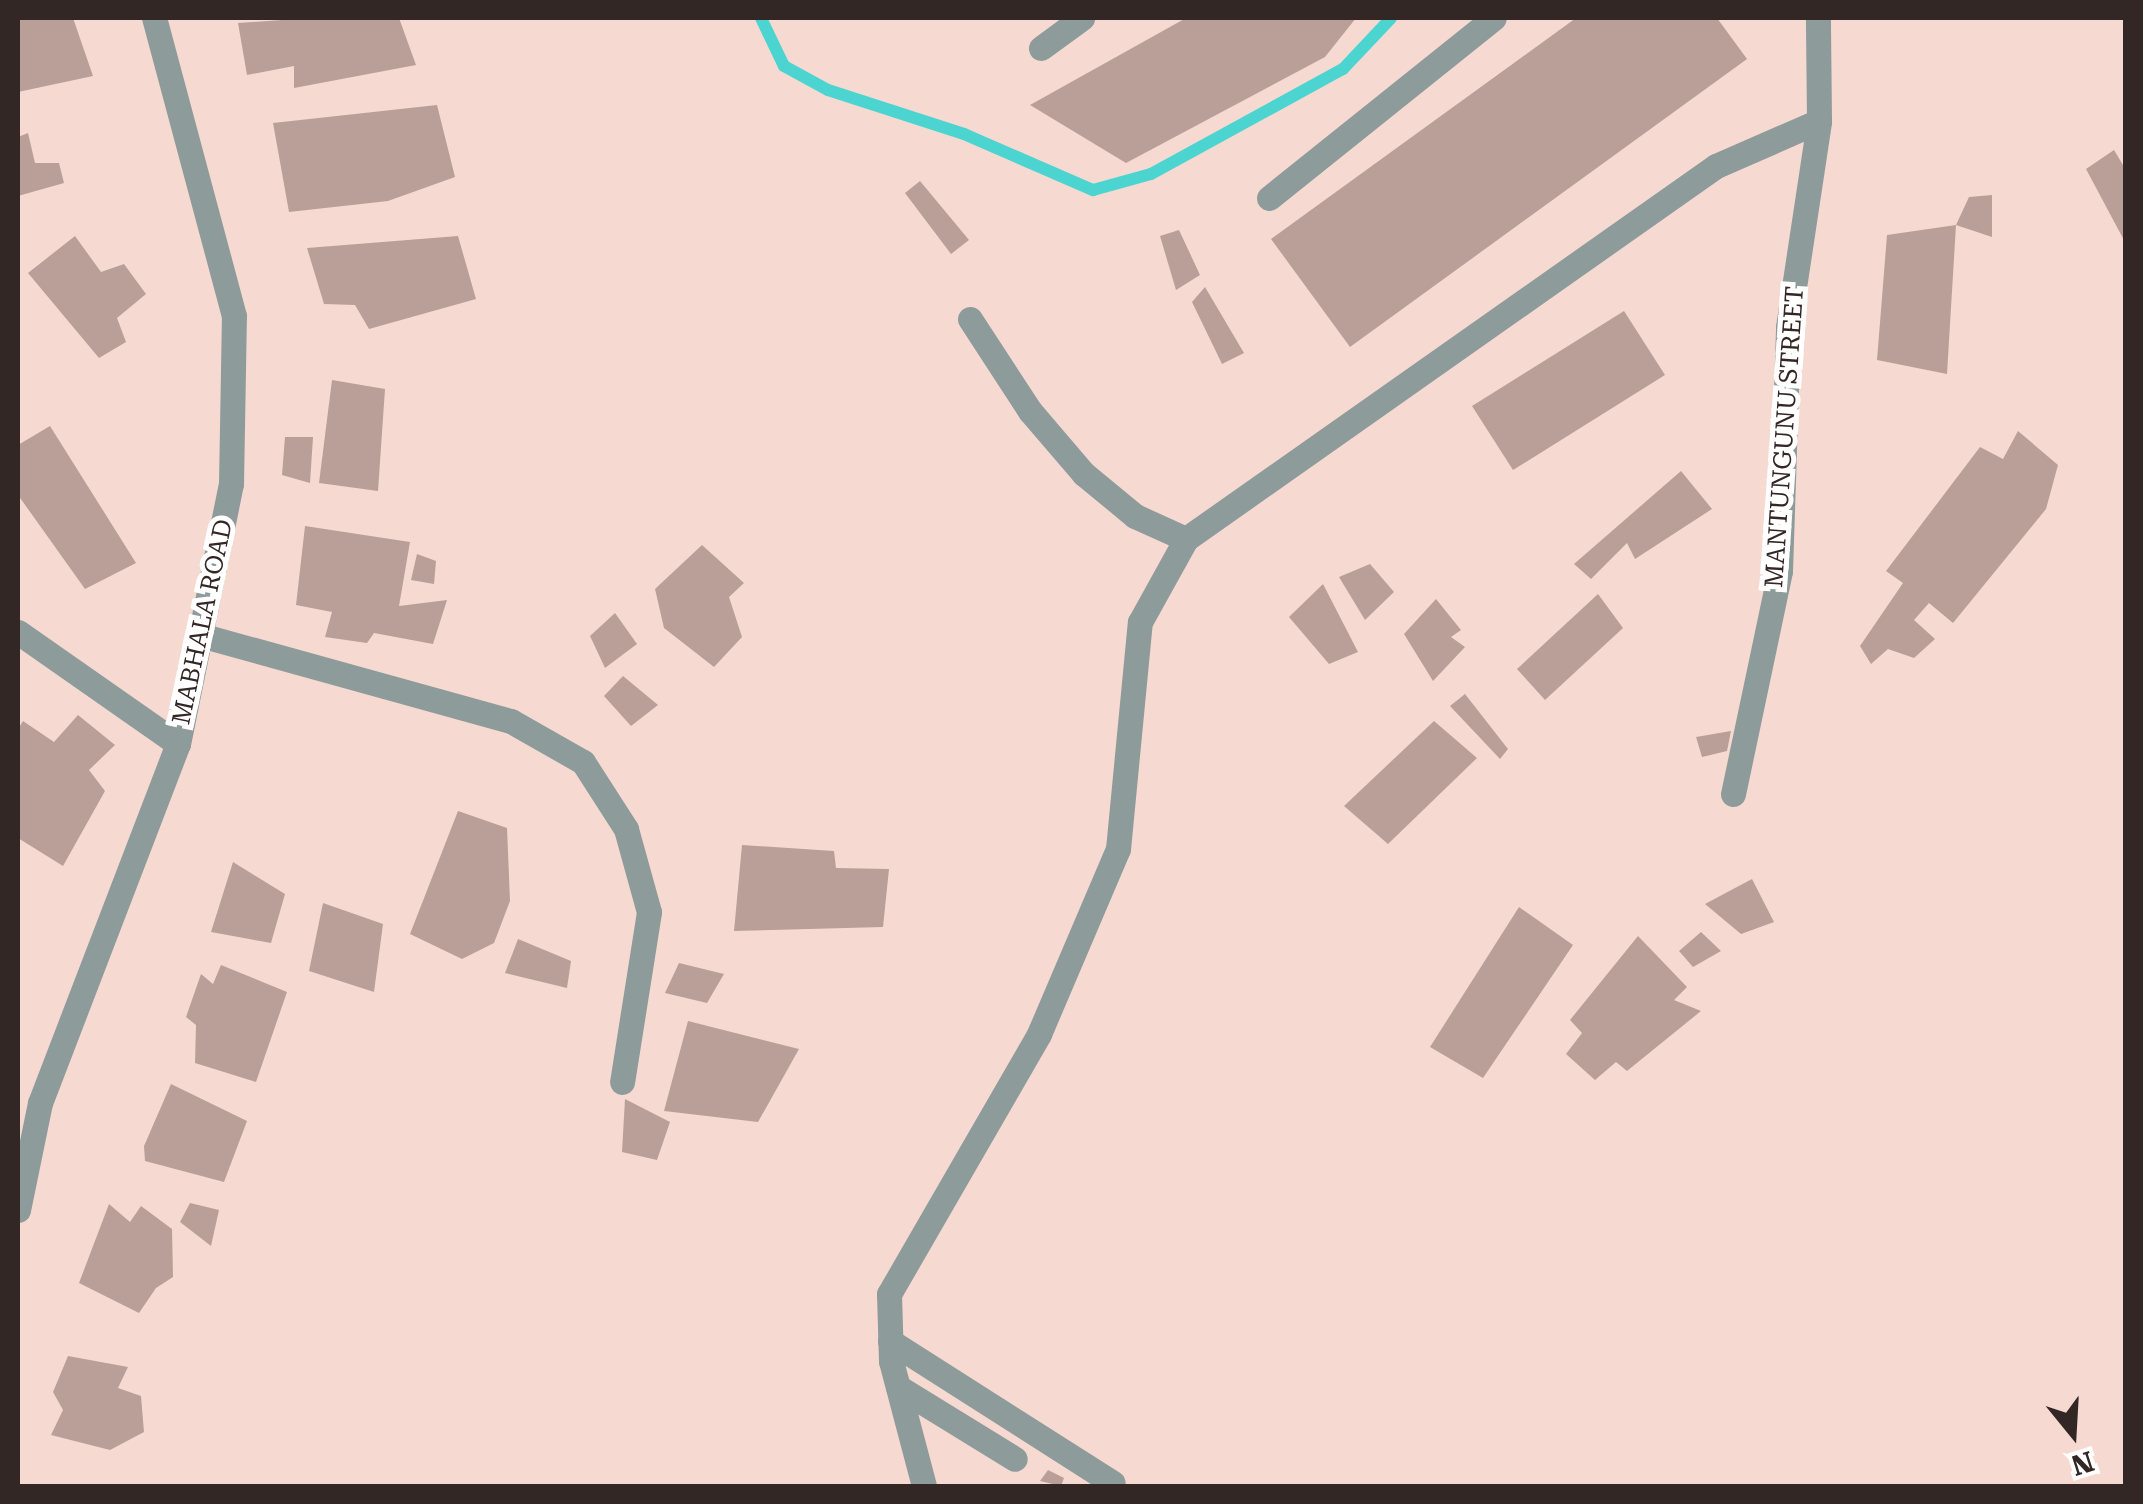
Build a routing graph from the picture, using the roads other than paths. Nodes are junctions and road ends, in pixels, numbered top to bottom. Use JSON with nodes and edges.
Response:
{"nodes":[{"id":1,"x":154,"y":18,"type":"edge"},
{"id":2,"x":1082,"y":18,"type":"edge"},
{"id":3,"x":1494,"y":18,"type":"edge"},
{"id":4,"x":1818,"y":18,"type":"edge"},
{"id":5,"x":1040,"y":48,"type":"dead end"},
{"id":6,"x":1820,"y":120,"type":"junction"},
{"id":7,"x":1269,"y":198,"type":"dead end"},
{"id":8,"x":970,"y":319,"type":"dead end"},
{"id":9,"x":1186,"y":538,"type":"junction"},
{"id":10,"x":18,"y":632,"type":"edge"},
{"id":11,"x":200,"y":635,"type":"junction"},
{"id":12,"x":178,"y":744,"type":"junction"},
{"id":13,"x":1733,"y":794,"type":"dead end"},
{"id":14,"x":622,"y":1082,"type":"dead end"},
{"id":15,"x":29,"y":1098,"type":"edge"},
{"id":16,"x":18,"y":1210,"type":"edge"},
{"id":17,"x":890,"y":1341,"type":"junction"},
{"id":18,"x":898,"y":1387,"type":"junction"},
{"id":19,"x":1016,"y":1459,"type":"dead end"},
{"id":20,"x":1112,"y":1484,"type":"dead end"},
{"id":21,"x":924,"y":1486,"type":"edge"}],
"edges":[{"from":1,"to":11,"type":"street","name":"MABHALA ROAD"},
{"from":2,"to":5,"type":"street"},
{"from":3,"to":7,"type":"street"},
{"from":4,"to":6,"type":"street","name":"MANTUNGUNU STREET"},
{"from":6,"to":9,"type":"street"},
{"from":6,"to":13,"type":"street","name":"MANTUNGUNU STREET"},
{"from":8,"to":9,"type":"street"},
{"from":9,"to":17,"type":"street"},
{"from":10,"to":12,"type":"street"},
{"from":11,"to":12,"type":"street","name":"MABHALA ROAD"},
{"from":11,"to":14,"type":"street"},
{"from":12,"to":15,"type":"street","name":"MABHALA ROAD"},
{"from":15,"to":16,"type":"street","name":"MABHALA ROAD"},
{"from":17,"to":18,"type":"street"},
{"from":17,"to":20,"type":"street"},
{"from":18,"to":19,"type":"street"},
{"from":18,"to":21,"type":"street"}]}
